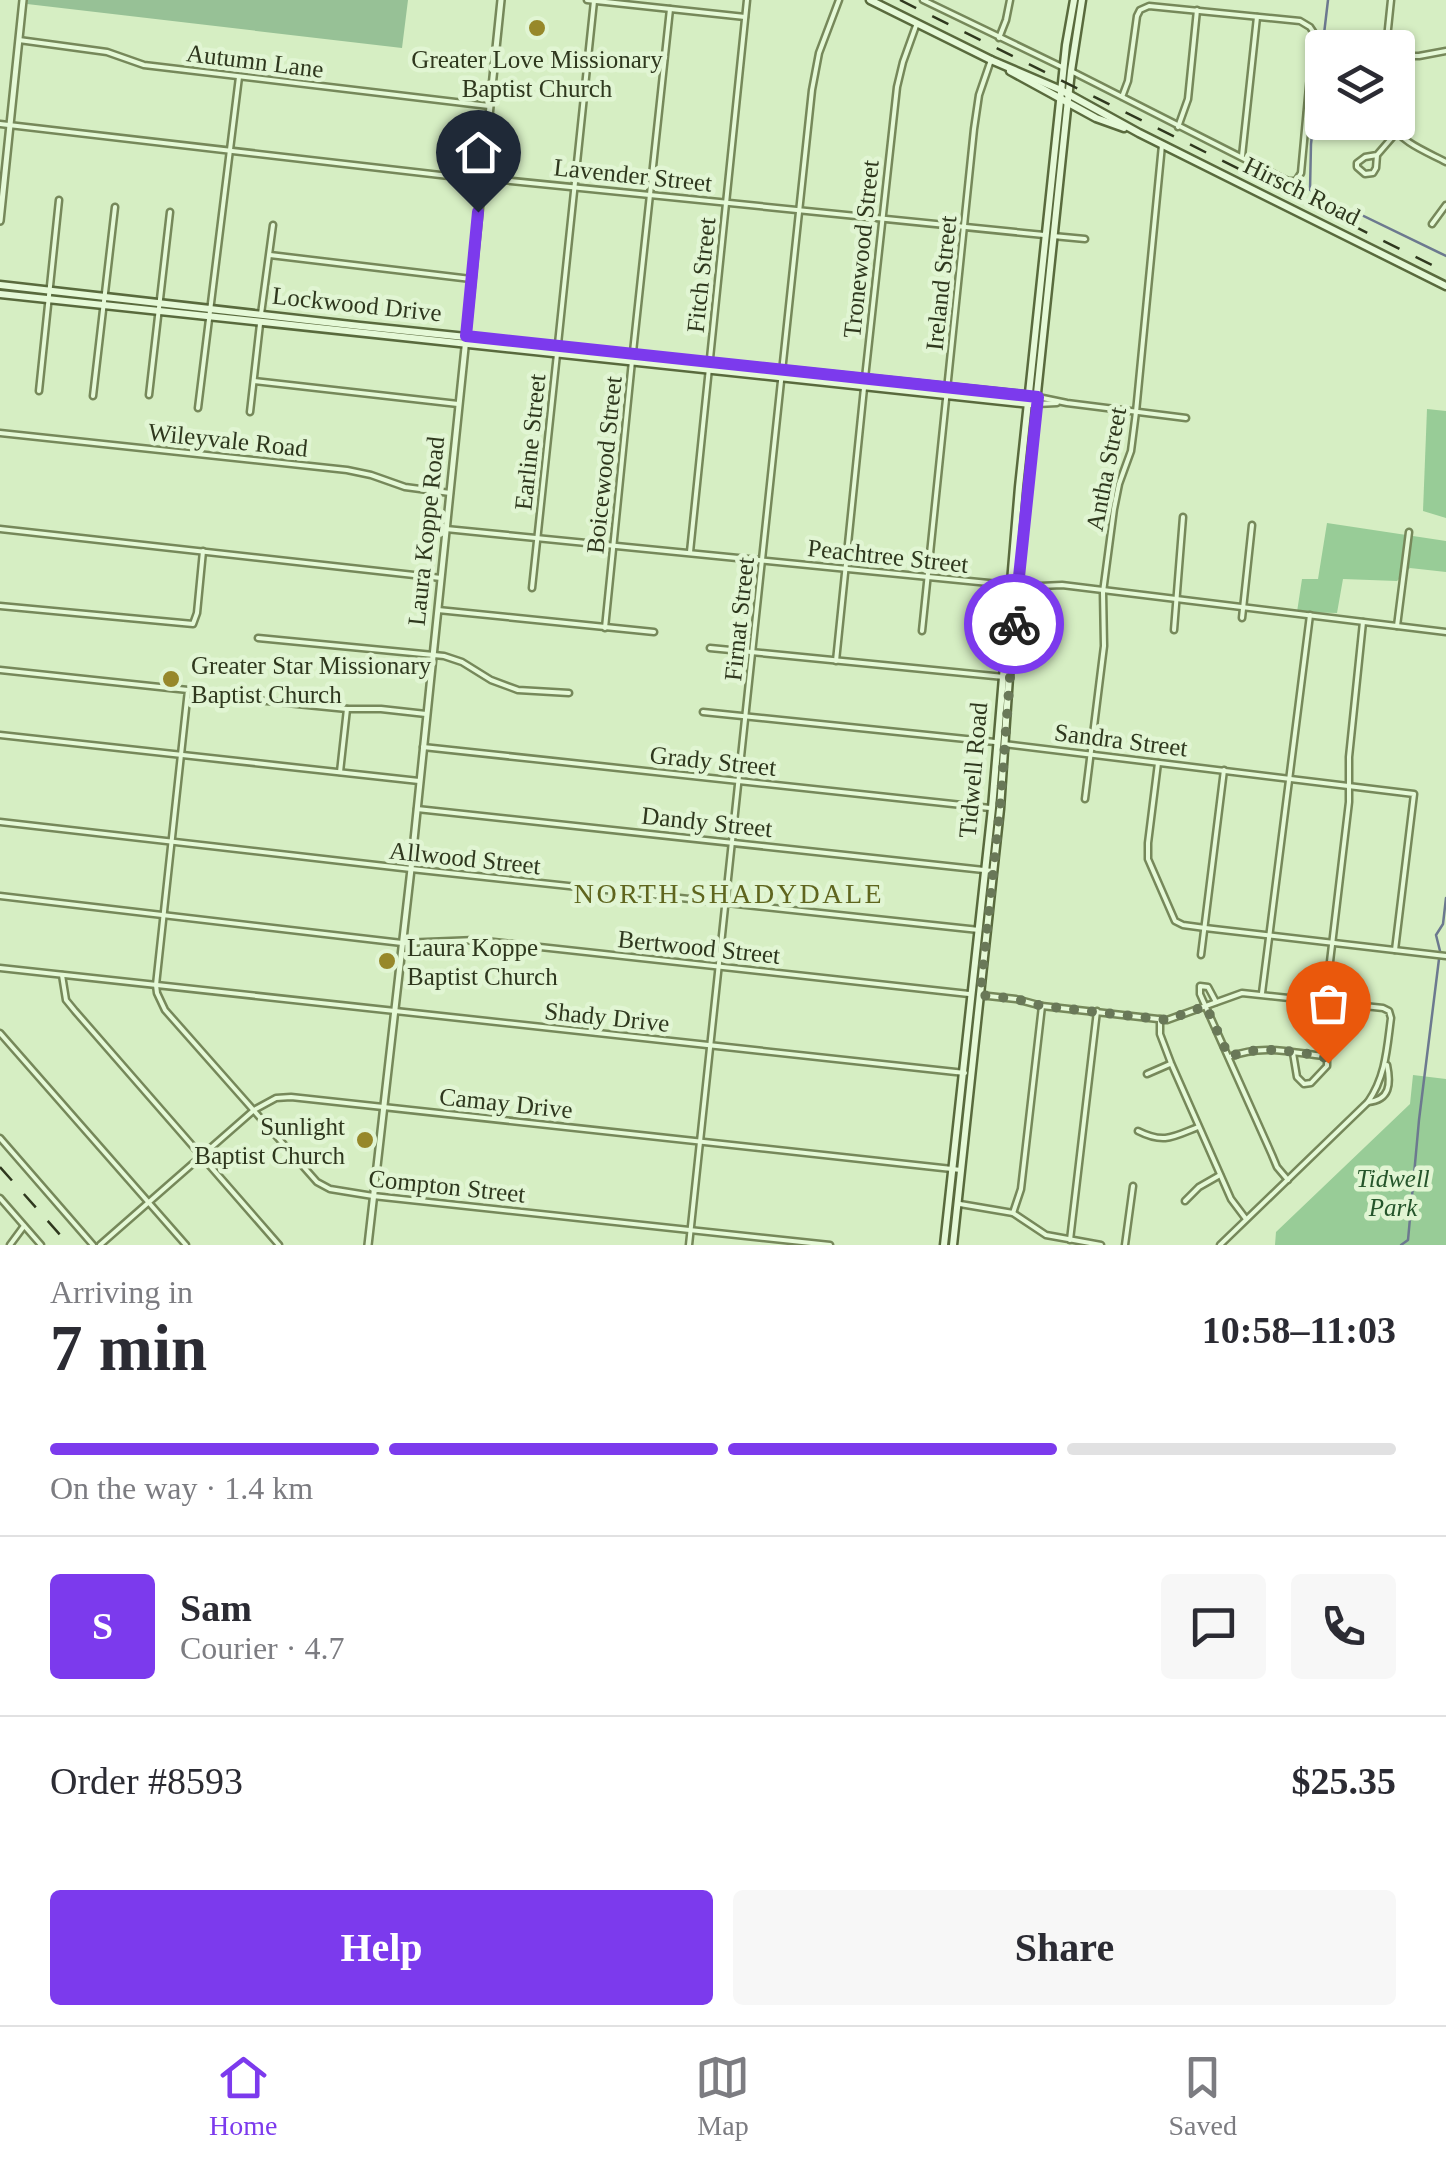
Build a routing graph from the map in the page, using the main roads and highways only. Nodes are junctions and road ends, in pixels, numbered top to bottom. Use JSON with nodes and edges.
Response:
{"nodes":[{"id":1,"x":870,"y":0,"type":"edge"},
{"id":2,"x":1074,"y":0,"type":"edge"},
{"id":3,"x":1082,"y":0,"type":"edge"},
{"id":4,"x":1067,"y":69,"type":"junction"},
{"id":5,"x":1065,"y":97,"type":"junction"},
{"id":6,"x":0,"y":285,"type":"edge"},
{"id":7,"x":1446,"y":286,"type":"edge"},
{"id":8,"x":0,"y":294,"type":"edge"},
{"id":9,"x":48,"y":296,"type":"junction"},
{"id":10,"x":1033,"y":400,"type":"junction"},
{"id":11,"x":954,"y":1203,"type":"junction"},
{"id":12,"x":944,"y":1245,"type":"edge"},
{"id":13,"x":953,"y":1245,"type":"edge"}],
"edges":[{"from":1,"to":5,"type":"main road","name":"Hirsch Road"},
{"from":2,"to":4,"type":"main road","name":"Tidwell Road"},
{"from":3,"to":4,"type":"main road","name":"Tidwell Road"},
{"from":4,"to":5,"type":"main road","name":"Tidwell Road"},
{"from":5,"to":7,"type":"main road","name":"Hirsch Road"},
{"from":5,"to":10,"type":"main road","name":"Tidwell Road"},
{"from":6,"to":9,"type":"main road","name":"Lockwood Drive"},
{"from":8,"to":9,"type":"main road","name":"Lockwood Drive"},
{"from":9,"to":10,"type":"main road","name":"Lockwood Drive"},
{"from":10,"to":11,"type":"main road","name":"Tidwell Road"},
{"from":11,"to":12,"type":"main road","name":"Tidwell Road"},
{"from":11,"to":13,"type":"main road","name":"Tidwell Road"}]}
